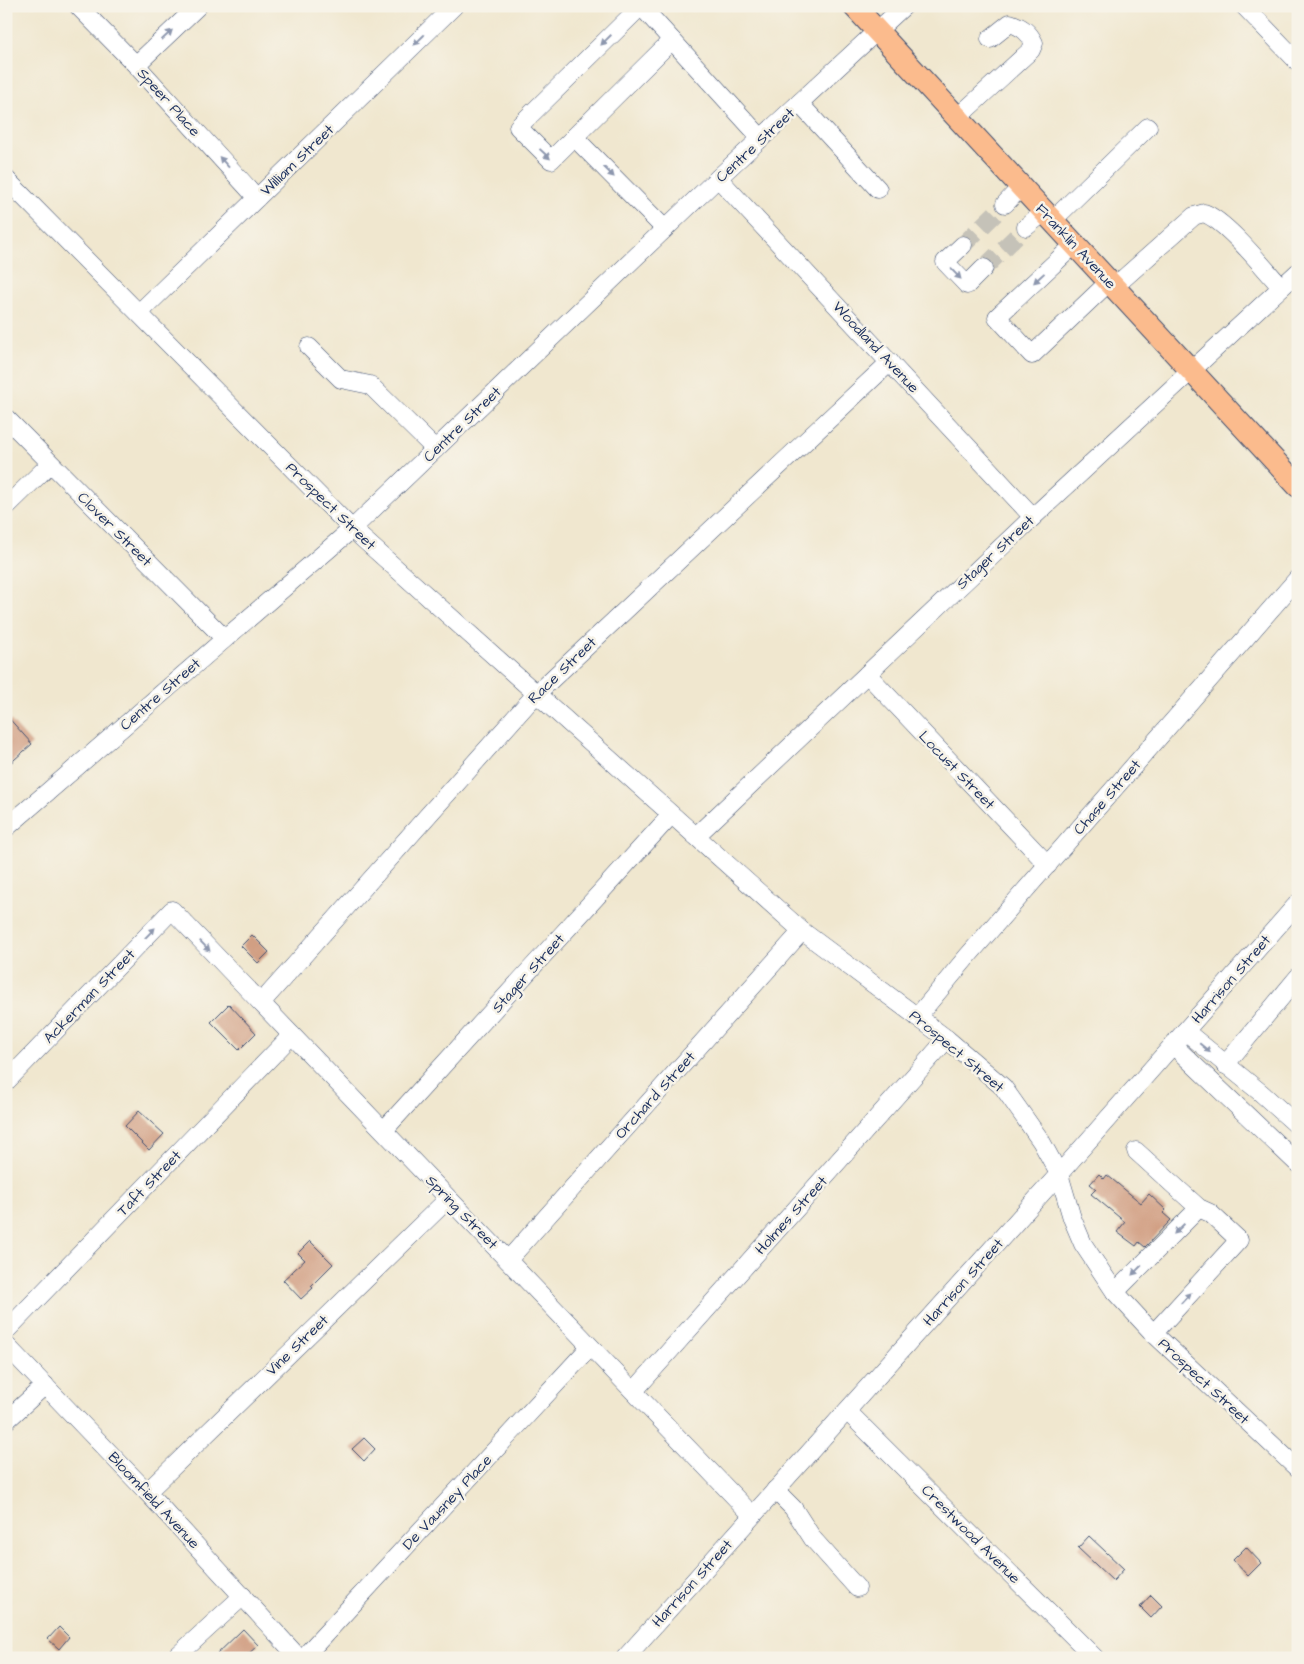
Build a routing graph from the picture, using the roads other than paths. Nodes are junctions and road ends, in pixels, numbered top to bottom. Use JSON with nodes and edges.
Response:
{"nodes":[{"id":1,"x":198,"y":6,"type":"edge"},
{"id":2,"x":454,"y":6,"type":"edge"},
{"id":3,"x":641,"y":6,"type":"edge"},
{"id":4,"x":854,"y":6,"type":"edge"},
{"id":5,"x":904,"y":6,"type":"edge"},
{"id":6,"x":1244,"y":6,"type":"edge"},
{"id":7,"x":79,"y":7,"type":"edge"},
{"id":8,"x":878,"y":32,"type":"junction"},
{"id":9,"x":990,"y":39,"type":"dead end"},
{"id":10,"x":672,"y":40,"type":"junction"},
{"id":11,"x":1298,"y":62,"type":"edge"},
{"id":12,"x":136,"y":65,"type":"junction"},
{"id":13,"x":799,"y":104,"type":"junction"},
{"id":14,"x":957,"y":118,"type":"junction"},
{"id":15,"x":1148,"y":127,"type":"dead end"},
{"id":16,"x":574,"y":137,"type":"junction"},
{"id":17,"x":762,"y":138,"type":"junction"},
{"id":18,"x":718,"y":178,"type":"junction"},
{"id":19,"x":6,"y":179,"type":"edge"},
{"id":20,"x":1021,"y":187,"type":"junction"},
{"id":21,"x":878,"y":189,"type":"dead end"},
{"id":22,"x":257,"y":198,"type":"junction"},
{"id":23,"x":1005,"y":204,"type":"tunnel mouth"},
{"id":24,"x":1048,"y":216,"type":"junction"},
{"id":25,"x":1026,"y":227,"type":"tunnel mouth"},
{"id":26,"x":665,"y":229,"type":"junction"},
{"id":27,"x":963,"y":245,"type":"tunnel mouth"},
{"id":28,"x":1074,"y":245,"type":"junction"},
{"id":29,"x":984,"y":268,"type":"tunnel mouth"},
{"id":30,"x":1298,"y":272,"type":"edge"},
{"id":31,"x":1111,"y":285,"type":"junction"},
{"id":32,"x":1282,"y":287,"type":"junction"},
{"id":33,"x":139,"y":313,"type":"junction"},
{"id":34,"x":309,"y":347,"type":"dead end"},
{"id":35,"x":890,"y":362,"type":"junction"},
{"id":36,"x":1190,"y":370,"type":"junction"},
{"id":37,"x":6,"y":418,"type":"edge"},
{"id":38,"x":435,"y":449,"type":"junction"},
{"id":39,"x":50,"y":464,"type":"junction"},
{"id":40,"x":1298,"y":486,"type":"edge"},
{"id":41,"x":6,"y":508,"type":"edge"},
{"id":42,"x":1033,"y":516,"type":"junction"},
{"id":43,"x":352,"y":529,"type":"junction"},
{"id":44,"x":1298,"y":578,"type":"edge"},
{"id":45,"x":224,"y":638,"type":"junction"},
{"id":46,"x":867,"y":674,"type":"junction"},
{"id":47,"x":536,"y":694,"type":"junction"},
{"id":48,"x":672,"y":815,"type":"junction"},
{"id":49,"x":6,"y":828,"type":"edge"},
{"id":50,"x":696,"y":836,"type":"junction"},
{"id":51,"x":1048,"y":865,"type":"junction"},
{"id":52,"x":172,"y":910,"type":"joint"},
{"id":53,"x":1294,"y":913,"type":"edge"},
{"id":54,"x":802,"y":931,"type":"junction"},
{"id":55,"x":1298,"y":977,"type":"edge"},
{"id":56,"x":261,"y":1003,"type":"junction"},
{"id":57,"x":917,"y":1017,"type":"junction"},
{"id":58,"x":1185,"y":1031,"type":"junction"},
{"id":59,"x":292,"y":1035,"type":"junction"},
{"id":60,"x":947,"y":1039,"type":"junction"},
{"id":61,"x":1173,"y":1045,"type":"junction"},
{"id":62,"x":1226,"y":1065,"type":"junction"},
{"id":63,"x":6,"y":1082,"type":"edge"},
{"id":64,"x":1298,"y":1126,"type":"edge"},
{"id":65,"x":384,"y":1130,"type":"junction"},
{"id":66,"x":1136,"y":1151,"type":"dead end"},
{"id":67,"x":1298,"y":1164,"type":"edge"},
{"id":68,"x":1059,"y":1174,"type":"junction"},
{"id":69,"x":448,"y":1199,"type":"junction"},
{"id":70,"x":1198,"y":1208,"type":"junction"},
{"id":71,"x":508,"y":1260,"type":"junction"},
{"id":72,"x":1115,"y":1292,"type":"junction"},
{"id":73,"x":6,"y":1331,"type":"edge"},
{"id":74,"x":1153,"y":1334,"type":"junction"},
{"id":75,"x":6,"y":1345,"type":"edge"},
{"id":76,"x":590,"y":1347,"type":"junction"},
{"id":77,"x":45,"y":1386,"type":"junction"},
{"id":78,"x":634,"y":1391,"type":"junction"},
{"id":79,"x":847,"y":1411,"type":"junction"},
{"id":80,"x":6,"y":1421,"type":"edge"},
{"id":81,"x":1298,"y":1469,"type":"edge"},
{"id":82,"x":775,"y":1490,"type":"junction"},
{"id":83,"x":147,"y":1492,"type":"junction"},
{"id":84,"x":752,"y":1515,"type":"junction"},
{"id":85,"x":857,"y":1588,"type":"dead end"},
{"id":86,"x":243,"y":1596,"type":"junction"},
{"id":87,"x":175,"y":1658,"type":"edge"},
{"id":88,"x":299,"y":1658,"type":"edge"},
{"id":89,"x":303,"y":1658,"type":"edge"},
{"id":90,"x":625,"y":1658,"type":"edge"},
{"id":91,"x":1094,"y":1658,"type":"edge"}],
"edges":[{"from":12,"to":1,"type":"street","one_way":true},
{"from":2,"to":22,"type":"street","name":"William Street","one_way":true},
{"from":3,"to":10,"type":"street"},
{"from":3,"to":16,"type":"street","one_way":true},
{"from":4,"to":8,"type":"main road","name":"Franklin Avenue"},
{"from":5,"to":8,"type":"street","name":"Centre Street"},
{"from":6,"to":11,"type":"street"},
{"from":7,"to":12,"type":"street","name":"Speer Place"},
{"from":8,"to":13,"type":"street","name":"Centre Street"},
{"from":8,"to":14,"type":"main road","name":"Franklin Avenue"},
{"from":9,"to":14,"type":"street"},
{"from":10,"to":16,"type":"street"},
{"from":10,"to":17,"type":"street"},
{"from":22,"to":12,"type":"street","name":"Speer Place","one_way":true},
{"from":13,"to":17,"type":"street","name":"Centre Street"},
{"from":13,"to":21,"type":"street"},
{"from":14,"to":20,"type":"main road","name":"Franklin Avenue"},
{"from":15,"to":24,"type":"street"},
{"from":16,"to":26,"type":"street","one_way":true},
{"from":17,"to":18,"type":"street","name":"Centre Street"},
{"from":18,"to":26,"type":"street","name":"Centre Street"},
{"from":18,"to":35,"type":"street","name":"Woodland Avenue"},
{"from":19,"to":33,"type":"street","name":"Prospect Street"},
{"from":20,"to":23,"type":"street"},
{"from":20,"to":24,"type":"main road","name":"Franklin Avenue"},
{"from":22,"to":33,"type":"street","name":"William Street"},
{"from":24,"to":25,"type":"street"},
{"from":24,"to":28,"type":"main road","name":"Franklin Avenue"},
{"from":26,"to":38,"type":"street","name":"Centre Street"},
{"from":27,"to":29,"type":"street","one_way":true},
{"from":28,"to":31,"type":"main road","name":"Franklin Avenue"},
{"from":28,"to":31,"type":"street","one_way":true},
{"from":30,"to":32,"type":"street","name":"Stager Street"},
{"from":31,"to":32,"type":"street"},
{"from":31,"to":36,"type":"main road","name":"Franklin Avenue"},
{"from":32,"to":36,"type":"street","name":"Stager Street"},
{"from":33,"to":43,"type":"street","name":"Prospect Street"},
{"from":34,"to":38,"type":"street"},
{"from":35,"to":42,"type":"street","name":"Woodland Avenue"},
{"from":35,"to":47,"type":"street","name":"Race Street"},
{"from":36,"to":40,"type":"main road","name":"Franklin Avenue"},
{"from":36,"to":42,"type":"street","name":"Stager Street"},
{"from":37,"to":39,"type":"street","name":"Clover Street"},
{"from":38,"to":43,"type":"street","name":"Centre Street"},
{"from":39,"to":41,"type":"street"},
{"from":39,"to":45,"type":"street","name":"Clover Street"},
{"from":42,"to":46,"type":"street","name":"Stager Street"},
{"from":43,"to":45,"type":"street","name":"Centre Street"},
{"from":43,"to":47,"type":"street","name":"Prospect Street"},
{"from":44,"to":51,"type":"street","name":"Chase Street"},
{"from":45,"to":49,"type":"street","name":"Centre Street"},
{"from":46,"to":50,"type":"street","name":"Stager Street"},
{"from":46,"to":51,"type":"street","name":"Locust Street"},
{"from":47,"to":48,"type":"street","name":"Prospect Street"},
{"from":47,"to":56,"type":"street","name":"Race Street"},
{"from":48,"to":50,"type":"street","name":"Prospect Street"},
{"from":48,"to":65,"type":"street","name":"Stager Street"},
{"from":50,"to":54,"type":"street","name":"Prospect Street"},
{"from":51,"to":57,"type":"street","name":"Chase Street"},
{"from":52,"to":56,"type":"street","name":"Spring Street","one_way":true},
{"from":63,"to":52,"type":"street","name":"Ackerman Street","one_way":true},
{"from":53,"to":58,"type":"street","name":"Harrison Street"},
{"from":54,"to":57,"type":"street","name":"Prospect Street"},
{"from":54,"to":71,"type":"street","name":"Orchard Street"},
{"from":55,"to":62,"type":"street"},
{"from":56,"to":59,"type":"street","name":"Spring Street"},
{"from":57,"to":60,"type":"street","name":"Prospect Street"},
{"from":58,"to":61,"type":"street","name":"Harrison Street"},
{"from":58,"to":62,"type":"street","one_way":true},
{"from":59,"to":65,"type":"street","name":"Spring Street"},
{"from":59,"to":73,"type":"street","name":"Taft Street"},
{"from":60,"to":68,"type":"street","name":"Prospect Street"},
{"from":60,"to":78,"type":"street","name":"Holmes Street"},
{"from":61,"to":67,"type":"street"},
{"from":61,"to":68,"type":"street","name":"Harrison Street"},
{"from":62,"to":64,"type":"street"},
{"from":65,"to":69,"type":"street","name":"Spring Street"},
{"from":66,"to":70,"type":"street"},
{"from":68,"to":72,"type":"street","name":"Prospect Street"},
{"from":68,"to":79,"type":"street","name":"Harrison Street"},
{"from":69,"to":71,"type":"street","name":"Spring Street"},
{"from":69,"to":83,"type":"street","name":"Vine Street"},
{"from":70,"to":72,"type":"street","one_way":true},
{"from":74,"to":70,"type":"street","one_way":true},
{"from":71,"to":76,"type":"street","name":"Spring Street"},
{"from":72,"to":74,"type":"street","name":"Prospect Street"},
{"from":74,"to":81,"type":"street","name":"Prospect Street"},
{"from":75,"to":77,"type":"street","name":"Bloomfield Avenue"},
{"from":76,"to":78,"type":"street","name":"Spring Street"},
{"from":76,"to":89,"type":"street","name":"De Vausney Place"},
{"from":77,"to":80,"type":"street"},
{"from":77,"to":83,"type":"street","name":"Bloomfield Avenue"},
{"from":78,"to":84,"type":"street","name":"Spring Street"},
{"from":79,"to":82,"type":"street","name":"Harrison Street"},
{"from":79,"to":91,"type":"street","name":"Crestwood Avenue"},
{"from":82,"to":84,"type":"street","name":"Harrison Street"},
{"from":82,"to":85,"type":"street"},
{"from":83,"to":86,"type":"street","name":"Bloomfield Avenue"},
{"from":84,"to":90,"type":"street","name":"Harrison Street"},
{"from":86,"to":87,"type":"street"},
{"from":86,"to":88,"type":"street","name":"Bloomfield Avenue"}]}
